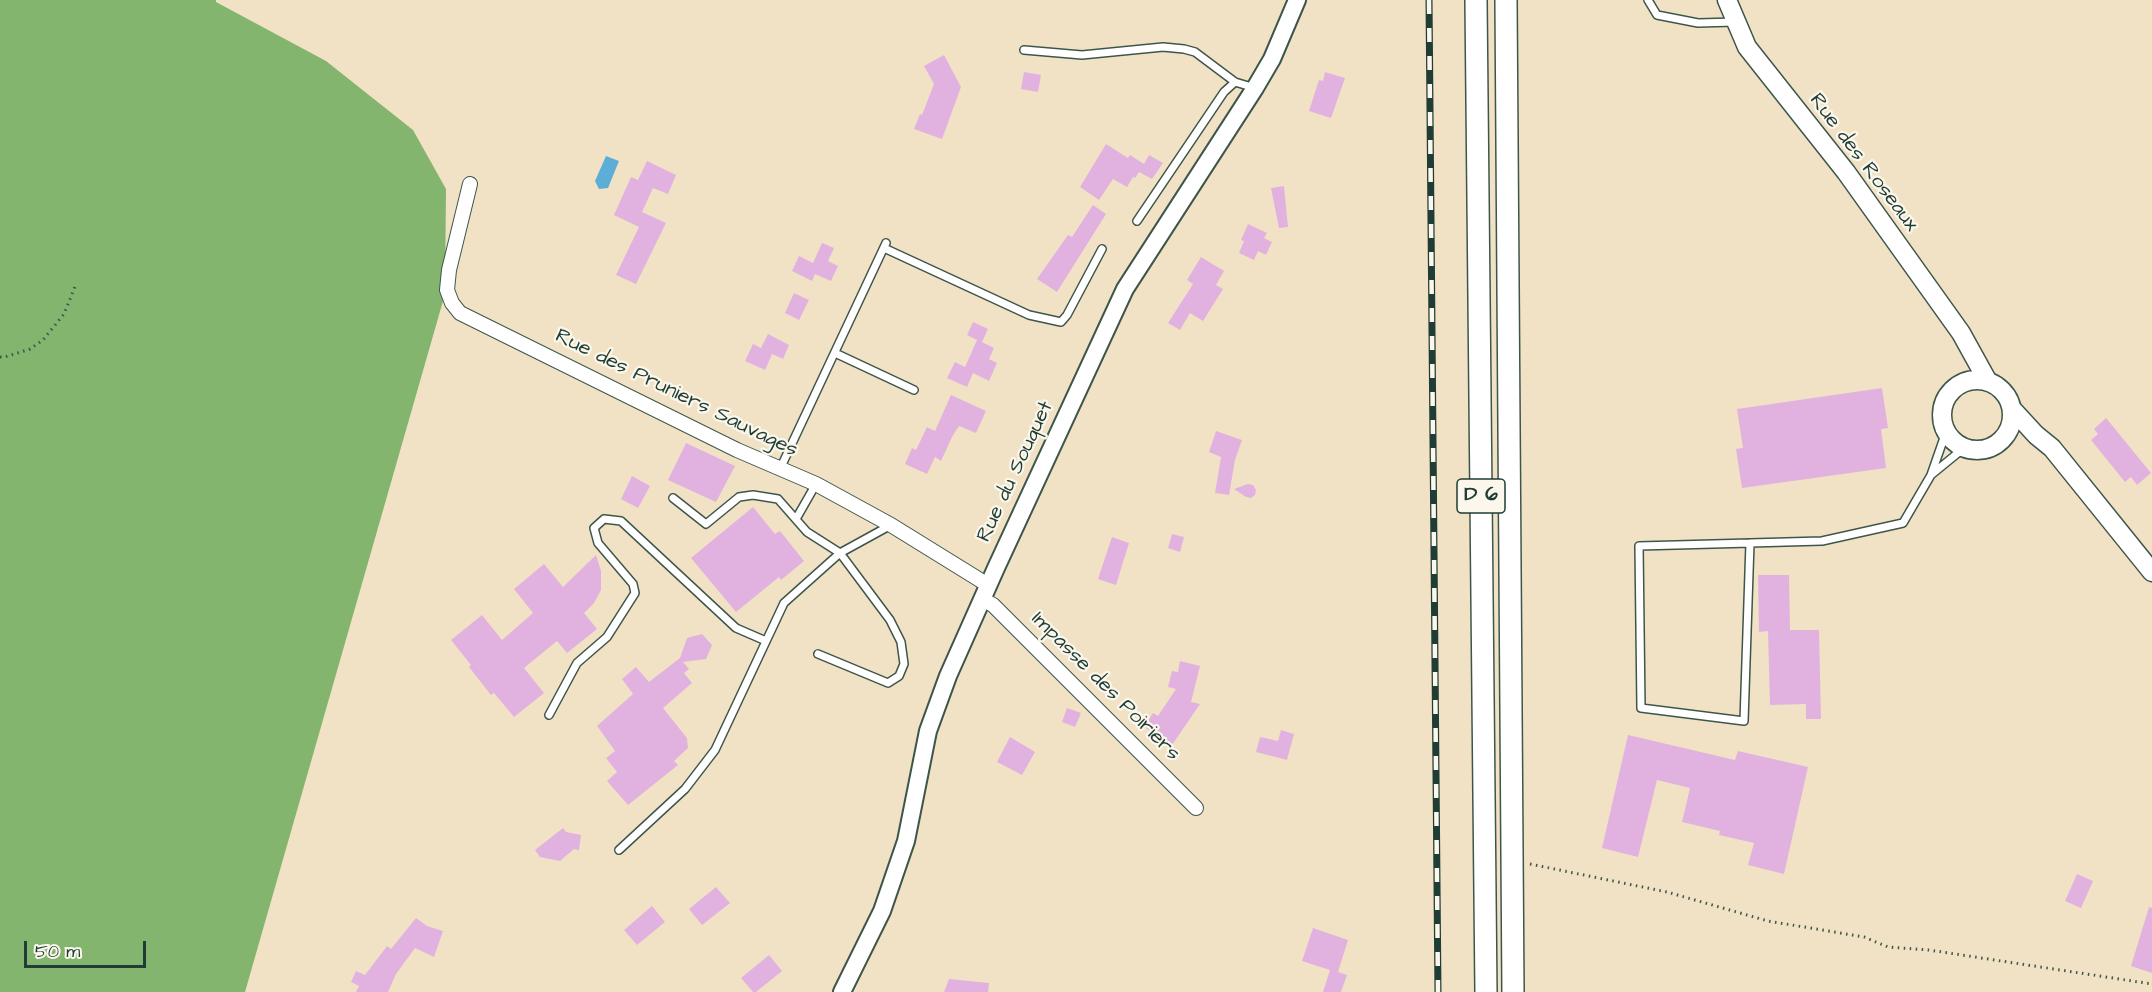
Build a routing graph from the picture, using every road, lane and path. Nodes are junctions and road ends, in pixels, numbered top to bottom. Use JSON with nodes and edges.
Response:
{"nodes":[{"id":1,"x":1297,"y":0,"type":"edge"},
{"id":2,"x":1476,"y":0,"type":"edge"},
{"id":3,"x":1506,"y":0,"type":"edge"},
{"id":4,"x":1648,"y":0,"type":"edge"},
{"id":5,"x":1726,"y":0,"type":"edge"},
{"id":6,"x":1735,"y":22,"type":"junction"},
{"id":7,"x":1024,"y":50,"type":"dead end"},
{"id":8,"x":1235,"y":82,"type":"junction"},
{"id":9,"x":1255,"y":88,"type":"junction"},
{"id":10,"x":470,"y":184,"type":"dead end"},
{"id":11,"x":1137,"y":222,"type":"dead end"},
{"id":12,"x":1102,"y":249,"type":"dead end"},
{"id":13,"x":76,"y":284,"type":"dead end"},
{"id":14,"x":1970,"y":350,"type":"junction"},
{"id":15,"x":835,"y":353,"type":"junction"},
{"id":16,"x":0,"y":357,"type":"edge"},
{"id":17,"x":1987,"y":380,"type":"junction"},
{"id":18,"x":1966,"y":381,"type":"junction"},
{"id":19,"x":914,"y":390,"type":"dead end"},
{"id":20,"x":2013,"y":410,"type":"junction"},
{"id":21,"x":1946,"y":432,"type":"junction"},
{"id":22,"x":2007,"y":434,"type":"junction"},
{"id":23,"x":2036,"y":435,"type":"junction"},
{"id":24,"x":1964,"y":448,"type":"junction"},
{"id":25,"x":780,"y":469,"type":"junction"},
{"id":26,"x":1931,"y":476,"type":"junction"},
{"id":27,"x":816,"y":484,"type":"junction"},
{"id":28,"x":673,"y":498,"type":"dead end"},
{"id":29,"x":796,"y":519,"type":"junction"},
{"id":30,"x":891,"y":525,"type":"junction"},
{"id":31,"x":1750,"y":543,"type":"junction"},
{"id":32,"x":840,"y":553,"type":"junction"},
{"id":33,"x":2152,"y":572,"type":"edge"},
{"id":34,"x":985,"y":592,"type":"junction"},
{"id":35,"x":766,"y":641,"type":"junction"},
{"id":36,"x":818,"y":654,"type":"dead end"},
{"id":37,"x":549,"y":715,"type":"dead end"},
{"id":38,"x":1196,"y":808,"type":"dead end"},
{"id":39,"x":619,"y":850,"type":"dead end"},
{"id":40,"x":1511,"y":860,"type":"junction"},
{"id":41,"x":2152,"y":984,"type":"edge"},
{"id":42,"x":842,"y":992,"type":"edge"},
{"id":43,"x":1486,"y":992,"type":"edge"},
{"id":44,"x":1513,"y":992,"type":"edge"}],
"edges":[{"from":1,"to":9,"type":"street","name":"Rue du Souquet"},
{"from":2,"to":43,"type":"highway","number":"D 6"},
{"from":3,"to":40,"type":"highway","number":"D 6"},
{"from":4,"to":6,"type":"lane"},
{"from":5,"to":6,"type":"main road","name":"Rue des Roseaux"},
{"from":6,"to":14,"type":"main road","name":"Rue des Roseaux"},
{"from":7,"to":8,"type":"lane"},
{"from":8,"to":9,"type":"lane"},
{"from":8,"to":11,"type":"lane"},
{"from":9,"to":34,"type":"street","name":"Rue du Souquet"},
{"from":10,"to":25,"type":"street","name":"Rue des Pruniers Sauvages"},
{"from":12,"to":15,"type":"lane"},
{"from":13,"to":16,"type":"path"},
{"from":14,"to":17,"type":"main road","name":"Rue des Roseaux"},
{"from":14,"to":18,"type":"main road"},
{"from":15,"to":19,"type":"lane"},
{"from":15,"to":25,"type":"lane"},
{"from":17,"to":18,"type":"main road"},
{"from":17,"to":20,"type":"main road","name":"Rue des Roseaux"},
{"from":18,"to":21,"type":"main road"},
{"from":20,"to":22,"type":"main road"},
{"from":20,"to":23,"type":"main road","name":"Rue des Roseaux"},
{"from":21,"to":24,"type":"main road"},
{"from":21,"to":26,"type":"lane"},
{"from":22,"to":23,"type":"main road"},
{"from":22,"to":24,"type":"main road"},
{"from":23,"to":33,"type":"main road","name":"Rue des Roseaux"},
{"from":24,"to":26,"type":"lane"},
{"from":25,"to":27,"type":"street","name":"Rue des Pruniers Sauvages"},
{"from":26,"to":31,"type":"lane"},
{"from":27,"to":29,"type":"lane"},
{"from":27,"to":30,"type":"street","name":"Rue des Pruniers Sauvages"},
{"from":28,"to":29,"type":"lane"},
{"from":29,"to":32,"type":"lane"},
{"from":30,"to":32,"type":"lane"},
{"from":30,"to":34,"type":"street","name":"Rue des Pruniers Sauvages"},
{"from":31,"to":31,"type":"lane"},
{"from":32,"to":35,"type":"lane"},
{"from":32,"to":36,"type":"lane"},
{"from":34,"to":38,"type":"street","name":"Impasse des Poiriers"},
{"from":34,"to":42,"type":"street","name":"Rue du Souquet"},
{"from":35,"to":37,"type":"lane"},
{"from":35,"to":39,"type":"lane"},
{"from":40,"to":41,"type":"path"},
{"from":40,"to":44,"type":"highway","number":"D 6"}]}
